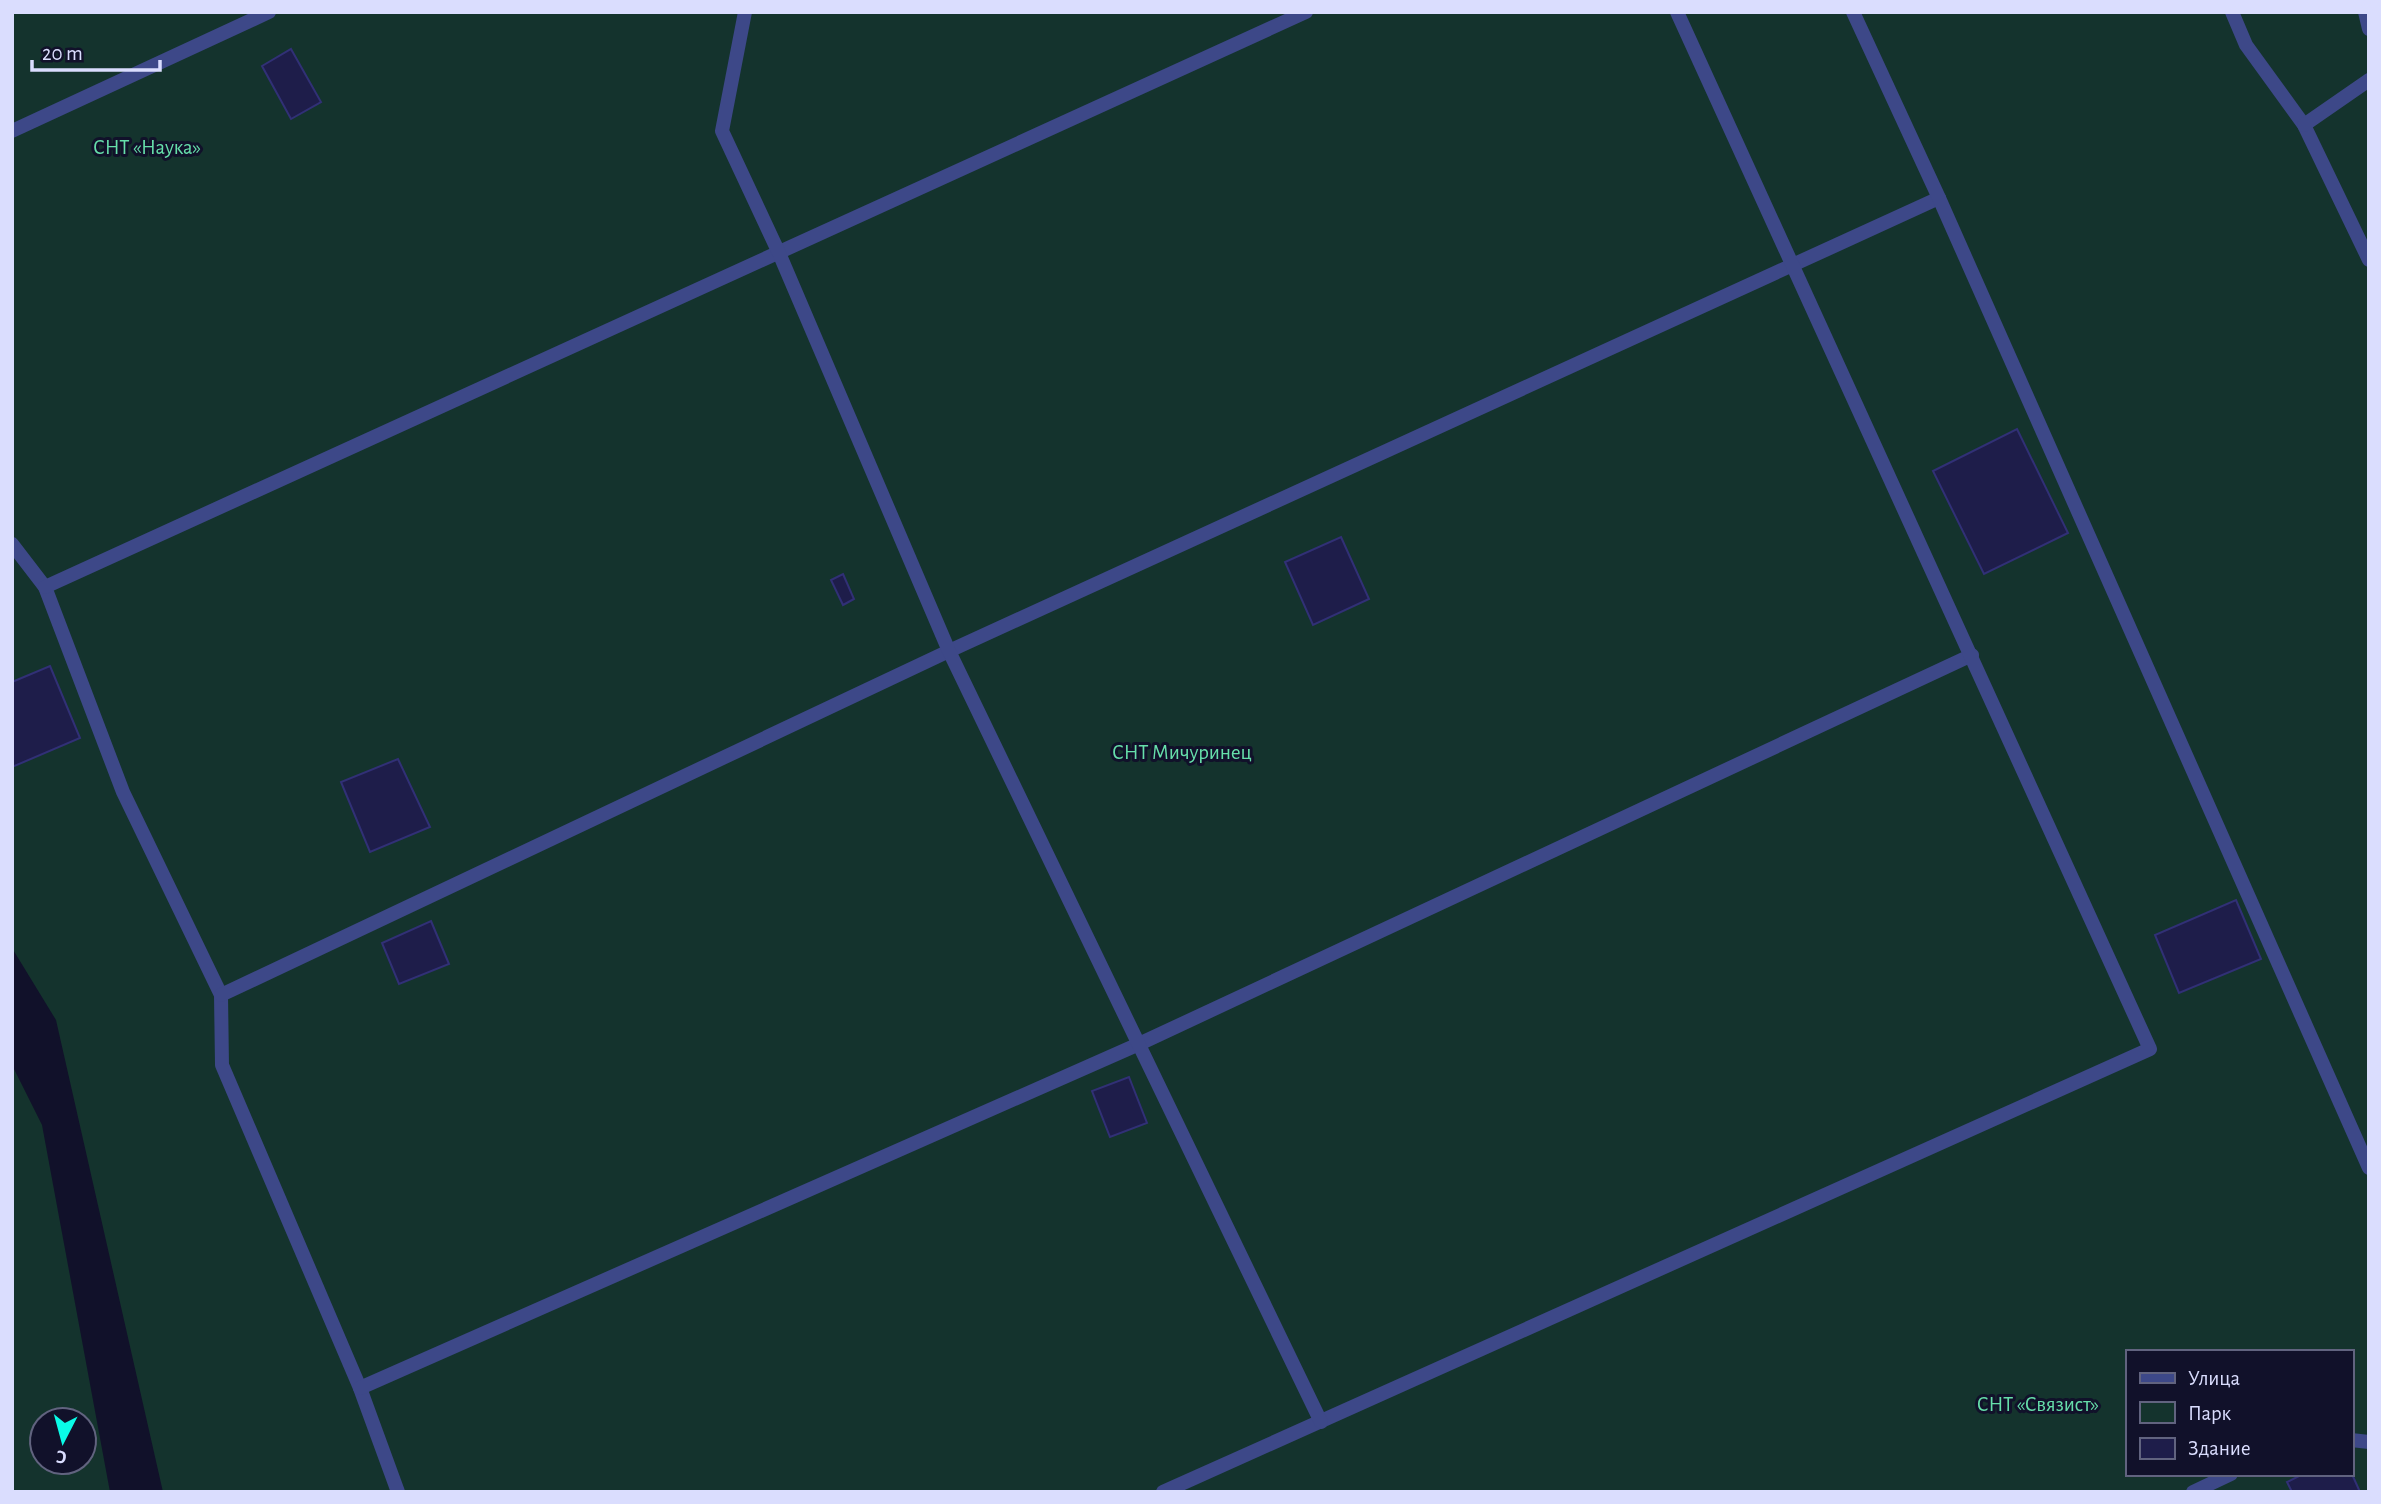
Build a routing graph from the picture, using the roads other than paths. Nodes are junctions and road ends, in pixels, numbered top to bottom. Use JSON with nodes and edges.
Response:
{"nodes":[{"id":1,"x":269,"y":12,"type":"edge"},
{"id":2,"x":745,"y":12,"type":"edge"},
{"id":3,"x":1306,"y":12,"type":"edge"},
{"id":4,"x":1677,"y":12,"type":"edge"},
{"id":5,"x":1853,"y":12,"type":"edge"},
{"id":6,"x":2232,"y":12,"type":"edge"},
{"id":7,"x":2365,"y":12,"type":"edge"},
{"id":8,"x":2369,"y":29,"type":"edge"},
{"id":9,"x":2369,"y":80,"type":"edge"},
{"id":10,"x":2304,"y":125,"type":"junction"},
{"id":11,"x":12,"y":131,"type":"edge"},
{"id":12,"x":1939,"y":198,"type":"junction"},
{"id":13,"x":779,"y":253,"type":"junction"},
{"id":14,"x":2369,"y":260,"type":"edge"},
{"id":15,"x":1793,"y":264,"type":"junction"},
{"id":16,"x":12,"y":544,"type":"edge"},
{"id":17,"x":45,"y":587,"type":"junction"},
{"id":18,"x":949,"y":651,"type":"junction"},
{"id":19,"x":1972,"y":655,"type":"junction"},
{"id":20,"x":221,"y":995,"type":"junction"},
{"id":21,"x":1139,"y":1044,"type":"junction"},
{"id":22,"x":2369,"y":1168,"type":"edge"},
{"id":23,"x":360,"y":1388,"type":"junction"},
{"id":24,"x":1321,"y":1422,"type":"junction"},
{"id":25,"x":2227,"y":1476,"type":"edge"},
{"id":26,"x":398,"y":1492,"type":"edge"},
{"id":27,"x":1163,"y":1492,"type":"edge"},
{"id":28,"x":2193,"y":1492,"type":"edge"}],
"edges":[{"from":1,"to":11,"type":"street"},
{"from":2,"to":13,"type":"street"},
{"from":3,"to":13,"type":"street"},
{"from":4,"to":15,"type":"street"},
{"from":5,"to":12,"type":"street"},
{"from":6,"to":10,"type":"street"},
{"from":7,"to":8,"type":"street"},
{"from":9,"to":10,"type":"street"},
{"from":10,"to":14,"type":"street"},
{"from":12,"to":15,"type":"street"},
{"from":12,"to":22,"type":"street"},
{"from":13,"to":17,"type":"street"},
{"from":13,"to":18,"type":"street"},
{"from":15,"to":18,"type":"street"},
{"from":15,"to":19,"type":"street"},
{"from":16,"to":17,"type":"street"},
{"from":17,"to":20,"type":"street"},
{"from":18,"to":20,"type":"street"},
{"from":18,"to":21,"type":"street"},
{"from":19,"to":21,"type":"street"},
{"from":19,"to":24,"type":"street"},
{"from":20,"to":23,"type":"street"},
{"from":21,"to":23,"type":"street"},
{"from":21,"to":24,"type":"street"},
{"from":23,"to":26,"type":"street"},
{"from":24,"to":27,"type":"street"},
{"from":25,"to":28,"type":"street"}]}
